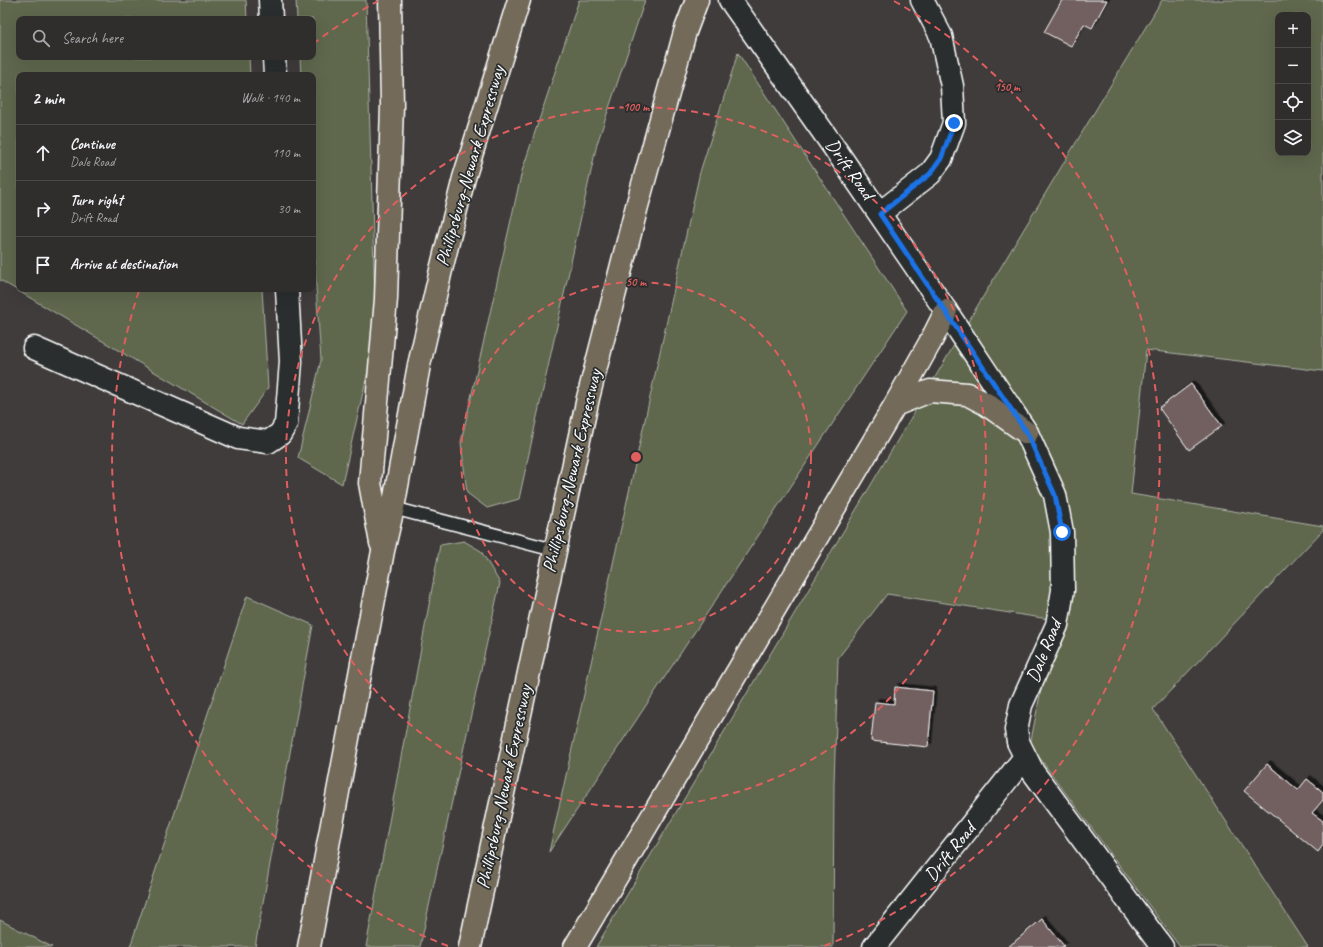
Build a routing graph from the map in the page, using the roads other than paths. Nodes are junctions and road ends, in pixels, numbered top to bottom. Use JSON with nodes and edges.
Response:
{"nodes":[{"id":1,"x":270,"y":0,"type":"edge"},
{"id":2,"x":390,"y":0,"type":"edge"},
{"id":3,"x":519,"y":0,"type":"edge"},
{"id":4,"x":697,"y":0,"type":"edge"},
{"id":5,"x":730,"y":0,"type":"edge"},
{"id":6,"x":922,"y":0,"type":"edge"},
{"id":7,"x":271,"y":16,"type":"edge"},
{"id":8,"x":274,"y":60,"type":"edge"},
{"id":9,"x":275,"y":72,"type":"edge"},
{"id":10,"x":880,"y":214,"type":"junction"},
{"id":11,"x":287,"y":292,"type":"edge"},
{"id":12,"x":946,"y":311,"type":"junction"},
{"id":13,"x":34,"y":348,"type":"dead end"},
{"id":14,"x":894,"y":405,"type":"junction"},
{"id":15,"x":1027,"y":433,"type":"junction"},
{"id":16,"x":393,"y":508,"type":"junction"},
{"id":17,"x":554,"y":550,"type":"junction"},
{"id":18,"x":383,"y":552,"type":"junction"},
{"id":19,"x":1025,"y":757,"type":"junction"},
{"id":20,"x":309,"y":947,"type":"edge"},
{"id":21,"x":470,"y":947,"type":"edge"},
{"id":22,"x":575,"y":947,"type":"edge"},
{"id":23,"x":874,"y":947,"type":"edge"},
{"id":24,"x":1162,"y":947,"type":"edge"}],
"edges":[{"from":1,"to":7,"type":"street"},
{"from":2,"to":18,"type":"highway"},
{"from":3,"to":16,"type":"highway","name":"Phillipsburg-Newark Expressway"},
{"from":4,"to":17,"type":"highway","name":"Phillipsburg-Newark Expressway"},
{"from":5,"to":10,"type":"street","name":"Drift Road"},
{"from":6,"to":10,"type":"street","name":"Drift Road"},
{"from":8,"to":9,"type":"street"},
{"from":10,"to":12,"type":"street","name":"Dale Road"},
{"from":11,"to":13,"type":"street"},
{"from":12,"to":14,"type":"highway"},
{"from":12,"to":15,"type":"street","name":"Dale Road"},
{"from":14,"to":15,"type":"highway"},
{"from":14,"to":22,"type":"highway"},
{"from":15,"to":19,"type":"street","name":"Dale Road"},
{"from":16,"to":17,"type":"lane"},
{"from":16,"to":18,"type":"highway","name":"Phillipsburg-Newark Expressway"},
{"from":17,"to":21,"type":"highway","name":"Phillipsburg-Newark Expressway"},
{"from":18,"to":20,"type":"highway","name":"Phillipsburg-Newark Expressway"},
{"from":19,"to":23,"type":"street","name":"Drift Road"},
{"from":19,"to":24,"type":"street","name":"Dale Road"}]}
